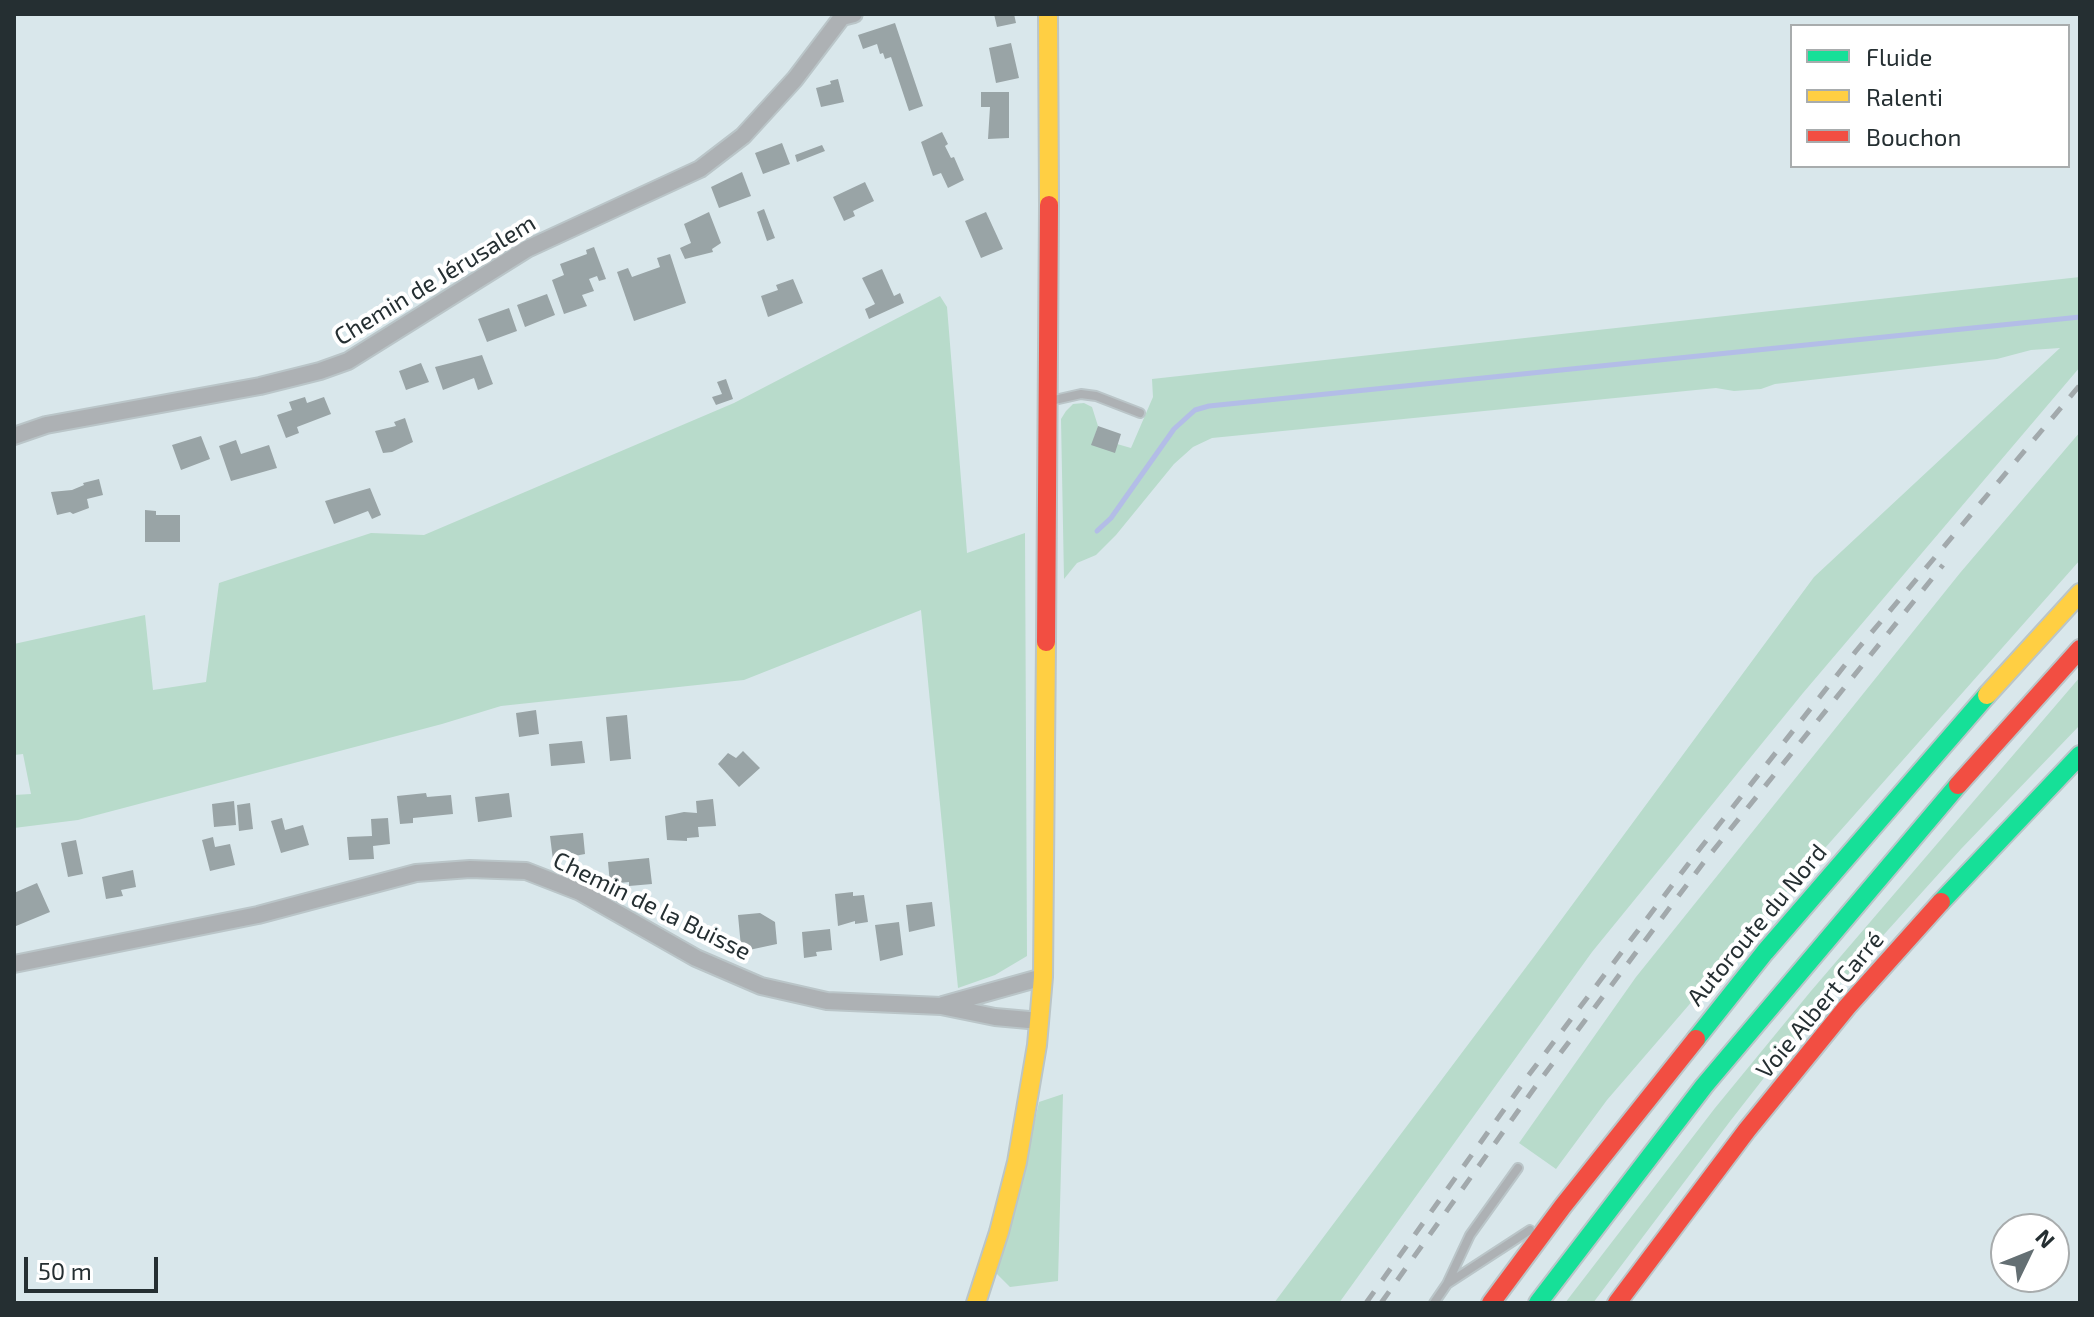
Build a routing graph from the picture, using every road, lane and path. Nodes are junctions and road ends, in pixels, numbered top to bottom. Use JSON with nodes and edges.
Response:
{"nodes":[{"id":1,"x":854,"y":14,"type":"edge"},
{"id":2,"x":1048,"y":14,"type":"edge"},
{"id":3,"x":1049,"y":402,"type":"junction"},
{"id":4,"x":1140,"y":413,"type":"dead end"},
{"id":5,"x":14,"y":436,"type":"edge"},
{"id":6,"x":2080,"y":593,"type":"edge"},
{"id":7,"x":2080,"y":649,"type":"edge"},
{"id":8,"x":2080,"y":755,"type":"edge"},
{"id":9,"x":14,"y":964,"type":"edge"},
{"id":10,"x":1043,"y":977,"type":"junction"},
{"id":11,"x":941,"y":1006,"type":"junction"},
{"id":12,"x":1040,"y":1021,"type":"junction"},
{"id":13,"x":1518,"y":1168,"type":"dead end"},
{"id":14,"x":1563,"y":1206,"type":"junction"},
{"id":15,"x":1447,"y":1284,"type":"junction"},
{"id":16,"x":976,"y":1303,"type":"edge"},
{"id":17,"x":1434,"y":1303,"type":"edge"},
{"id":18,"x":1491,"y":1303,"type":"edge"},
{"id":19,"x":1538,"y":1303,"type":"edge"},
{"id":20,"x":1617,"y":1303,"type":"edge"}],
"edges":[{"from":1,"to":5,"type":"street","name":"Chemin de Jérusalem"},
{"from":2,"to":3,"type":"main road"},
{"from":3,"to":4,"type":"lane"},
{"from":3,"to":10,"type":"main road"},
{"from":6,"to":14,"type":"main road","name":"Autoroute du Nord"},
{"from":7,"to":19,"type":"main road"},
{"from":8,"to":20,"type":"main road","name":"Voie Albert Carré"},
{"from":9,"to":11,"type":"street","name":"Chemin de la Buisse"},
{"from":10,"to":11,"type":"street","name":"Chemin de la Buisse"},
{"from":10,"to":12,"type":"main road"},
{"from":11,"to":12,"type":"street","name":"Chemin de la Buisse"},
{"from":12,"to":16,"type":"main road"},
{"from":13,"to":15,"type":"lane"},
{"from":14,"to":15,"type":"lane"},
{"from":14,"to":18,"type":"main road","name":"Autoroute du Nord"},
{"from":15,"to":17,"type":"lane"}]}
